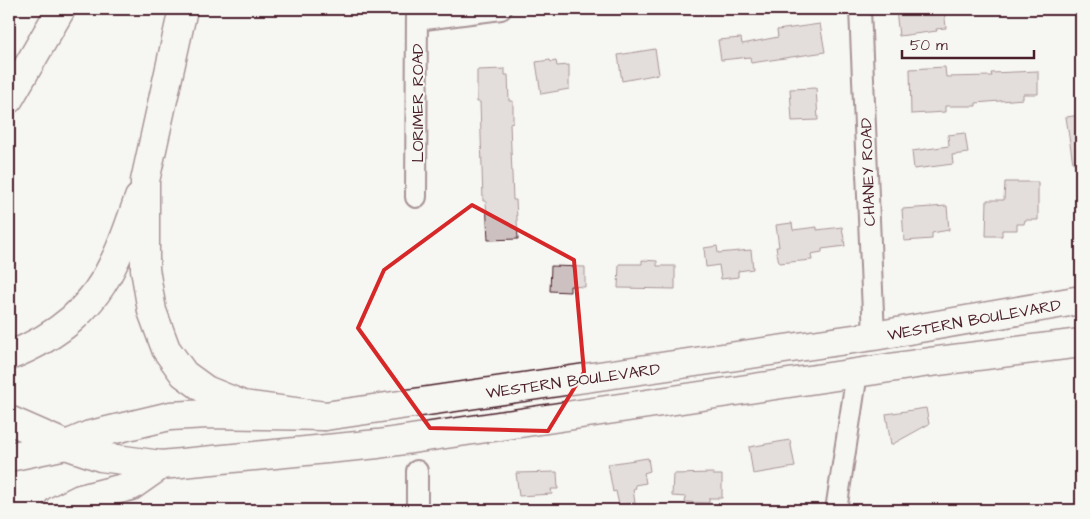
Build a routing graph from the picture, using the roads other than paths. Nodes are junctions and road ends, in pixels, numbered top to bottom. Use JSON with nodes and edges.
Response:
{"nodes":[{"id":1,"x":61,"y":9,"type":"edge"},
{"id":2,"x":183,"y":9,"type":"edge"},
{"id":3,"x":501,"y":9,"type":"edge"},
{"id":4,"x":860,"y":9,"type":"edge"},
{"id":5,"x":417,"y":15,"type":"edge"},
{"id":6,"x":9,"y":99,"type":"edge"},
{"id":7,"x":145,"y":181,"type":"junction"},
{"id":8,"x":416,"y":196,"type":"dead end"},
{"id":9,"x":1081,"y":300,"type":"edge"},
{"id":10,"x":874,"y":336,"type":"junction"},
{"id":11,"x":1081,"y":343,"type":"edge"},
{"id":12,"x":9,"y":356,"type":"edge"},
{"id":13,"x":857,"y":373,"type":"junction"},
{"id":14,"x":325,"y":416,"type":"junction"},
{"id":15,"x":9,"y":420,"type":"edge"},
{"id":16,"x":66,"y":445,"type":"junction"},
{"id":17,"x":9,"y":457,"type":"edge"},
{"id":18,"x":161,"y":465,"type":"junction"},
{"id":19,"x":417,"y":471,"type":"dead end"},
{"id":20,"x":58,"y":510,"type":"edge"},
{"id":21,"x":417,"y":510,"type":"edge"},
{"id":22,"x":836,"y":510,"type":"edge"}],
"edges":[{"from":1,"to":6,"type":"main road"},
{"from":2,"to":7,"type":"main road"},
{"from":3,"to":5,"type":"street"},
{"from":4,"to":10,"type":"street","name":"CHANEY ROAD"},
{"from":5,"to":8,"type":"street","name":"LORIMER ROAD"},
{"from":7,"to":12,"type":"main road"},
{"from":7,"to":14,"type":"main road"},
{"from":9,"to":10,"type":"main road","name":"WESTERN BOULEVARD"},
{"from":10,"to":14,"type":"main road","name":"WESTERN BOULEVARD"},
{"from":11,"to":13,"type":"main road","name":"WESTERN BOULEVARD"},
{"from":13,"to":18,"type":"main road","name":"WESTERN BOULEVARD"},
{"from":13,"to":22,"type":"street"},
{"from":14,"to":16,"type":"main road","name":"WESTERN BOULEVARD"},
{"from":15,"to":16,"type":"main road","name":"WESTERN BOULEVARD"},
{"from":16,"to":17,"type":"main road","name":"WESTERN BOULEVARD"},
{"from":16,"to":18,"type":"main road","name":"WESTERN BOULEVARD"},
{"from":18,"to":20,"type":"main road"},
{"from":19,"to":21,"type":"street"}]}
